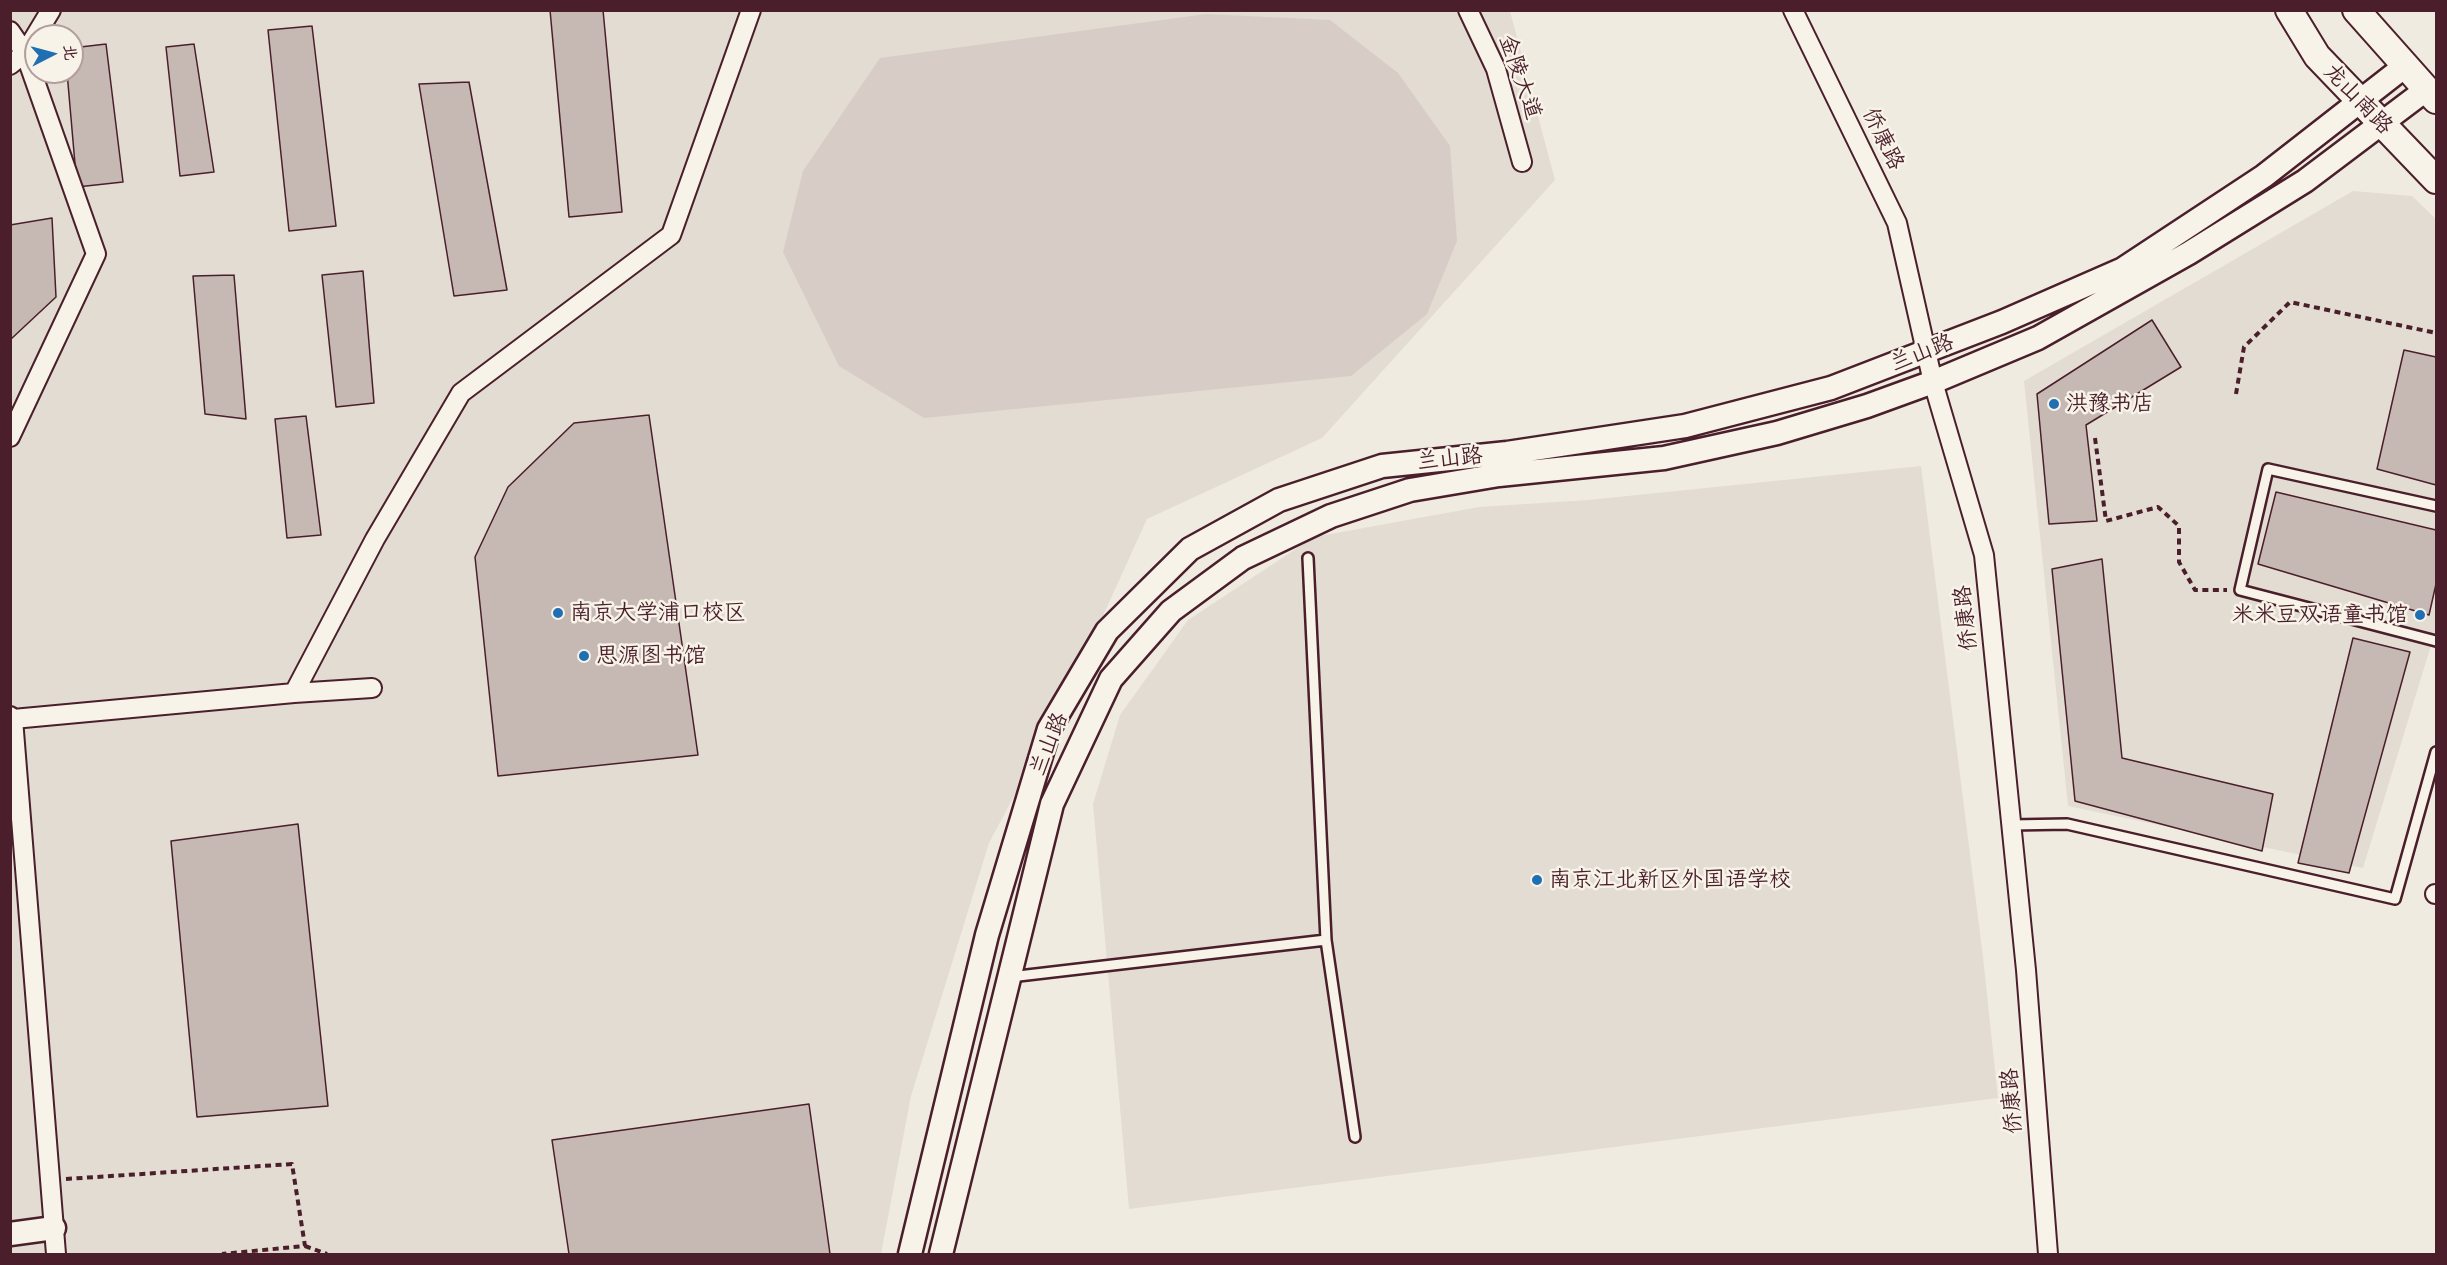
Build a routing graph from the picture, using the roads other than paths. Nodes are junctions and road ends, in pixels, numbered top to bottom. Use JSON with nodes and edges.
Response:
{"nodes":[{"id":1,"x":51,"y":10,"type":"edge"},
{"id":2,"x":751,"y":10,"type":"edge"},
{"id":3,"x":1468,"y":10,"type":"edge"},
{"id":4,"x":1792,"y":10,"type":"edge"},
{"id":5,"x":2289,"y":10,"type":"edge"},
{"id":6,"x":2356,"y":10,"type":"edge"},
{"id":7,"x":43,"y":24,"type":"edge"},
{"id":8,"x":10,"y":31,"type":"edge"},
{"id":9,"x":24,"y":52,"type":"edge"},
{"id":10,"x":24,"y":54,"type":"edge"},
{"id":11,"x":10,"y":65,"type":"edge"},
{"id":12,"x":2405,"y":66,"type":"junction"},
{"id":13,"x":36,"y":84,"type":"edge"},
{"id":14,"x":2432,"y":95,"type":"edge"},
{"id":15,"x":2360,"y":101,"type":"junction"},
{"id":16,"x":2383,"y":124,"type":"junction"},
{"id":17,"x":1522,"y":162,"type":"dead end"},
{"id":18,"x":2436,"y":180,"type":"edge"},
{"id":19,"x":1926,"y":351,"type":"junction"},
{"id":20,"x":1934,"y":382,"type":"junction"},
{"id":21,"x":10,"y":437,"type":"edge"},
{"id":22,"x":2436,"y":506,"type":"edge"},
{"id":23,"x":1308,"y":558,"type":"dead end"},
{"id":24,"x":2436,"y":641,"type":"edge"},
{"id":25,"x":372,"y":688,"type":"dead end"},
{"id":26,"x":294,"y":693,"type":"junction"},
{"id":27,"x":12,"y":718,"type":"edge"},
{"id":28,"x":2436,"y":752,"type":"edge"},
{"id":29,"x":2011,"y":825,"type":"junction"},
{"id":30,"x":1326,"y":940,"type":"junction"},
{"id":31,"x":1010,"y":977,"type":"junction"},
{"id":32,"x":1355,"y":1137,"type":"dead end"},
{"id":33,"x":54,"y":1228,"type":"junction"},
{"id":34,"x":10,"y":1234,"type":"edge"},
{"id":35,"x":56,"y":1254,"type":"edge"},
{"id":36,"x":910,"y":1254,"type":"edge"},
{"id":37,"x":941,"y":1254,"type":"edge"},
{"id":38,"x":2048,"y":1254,"type":"edge"}],
"edges":[{"from":1,"to":7,"type":"street"},
{"from":2,"to":26,"type":"street"},
{"from":3,"to":17,"type":"street","name":"金陵大道"},
{"from":4,"to":19,"type":"street","name":"侨康路"},
{"from":5,"to":15,"type":"main road","name":"龙山南路"},
{"from":6,"to":12,"type":"main road"},
{"from":8,"to":9,"type":"street"},
{"from":10,"to":11,"type":"street"},
{"from":12,"to":14,"type":"main road"},
{"from":12,"to":15,"type":"street","name":"兰山路"},
{"from":13,"to":21,"type":"street"},
{"from":14,"to":16,"type":"street","name":"兰山路"},
{"from":15,"to":16,"type":"main road","name":"龙山南路"},
{"from":15,"to":19,"type":"street","name":"兰山路"},
{"from":16,"to":18,"type":"main road","name":"龙山南路"},
{"from":16,"to":20,"type":"street","name":"兰山路"},
{"from":19,"to":20,"type":"street","name":"侨康路"},
{"from":19,"to":36,"type":"street","name":"兰山路"},
{"from":20,"to":29,"type":"street","name":"侨康路"},
{"from":20,"to":31,"type":"street","name":"兰山路"},
{"from":22,"to":24,"type":"lane"},
{"from":23,"to":30,"type":"lane"},
{"from":25,"to":26,"type":"street"},
{"from":26,"to":27,"type":"street"},
{"from":27,"to":33,"type":"street"},
{"from":28,"to":29,"type":"lane"},
{"from":29,"to":38,"type":"street","name":"侨康路"},
{"from":30,"to":31,"type":"lane"},
{"from":30,"to":32,"type":"lane"},
{"from":31,"to":37,"type":"street","name":"兰山路"},
{"from":33,"to":34,"type":"street"},
{"from":33,"to":35,"type":"street"}]}
